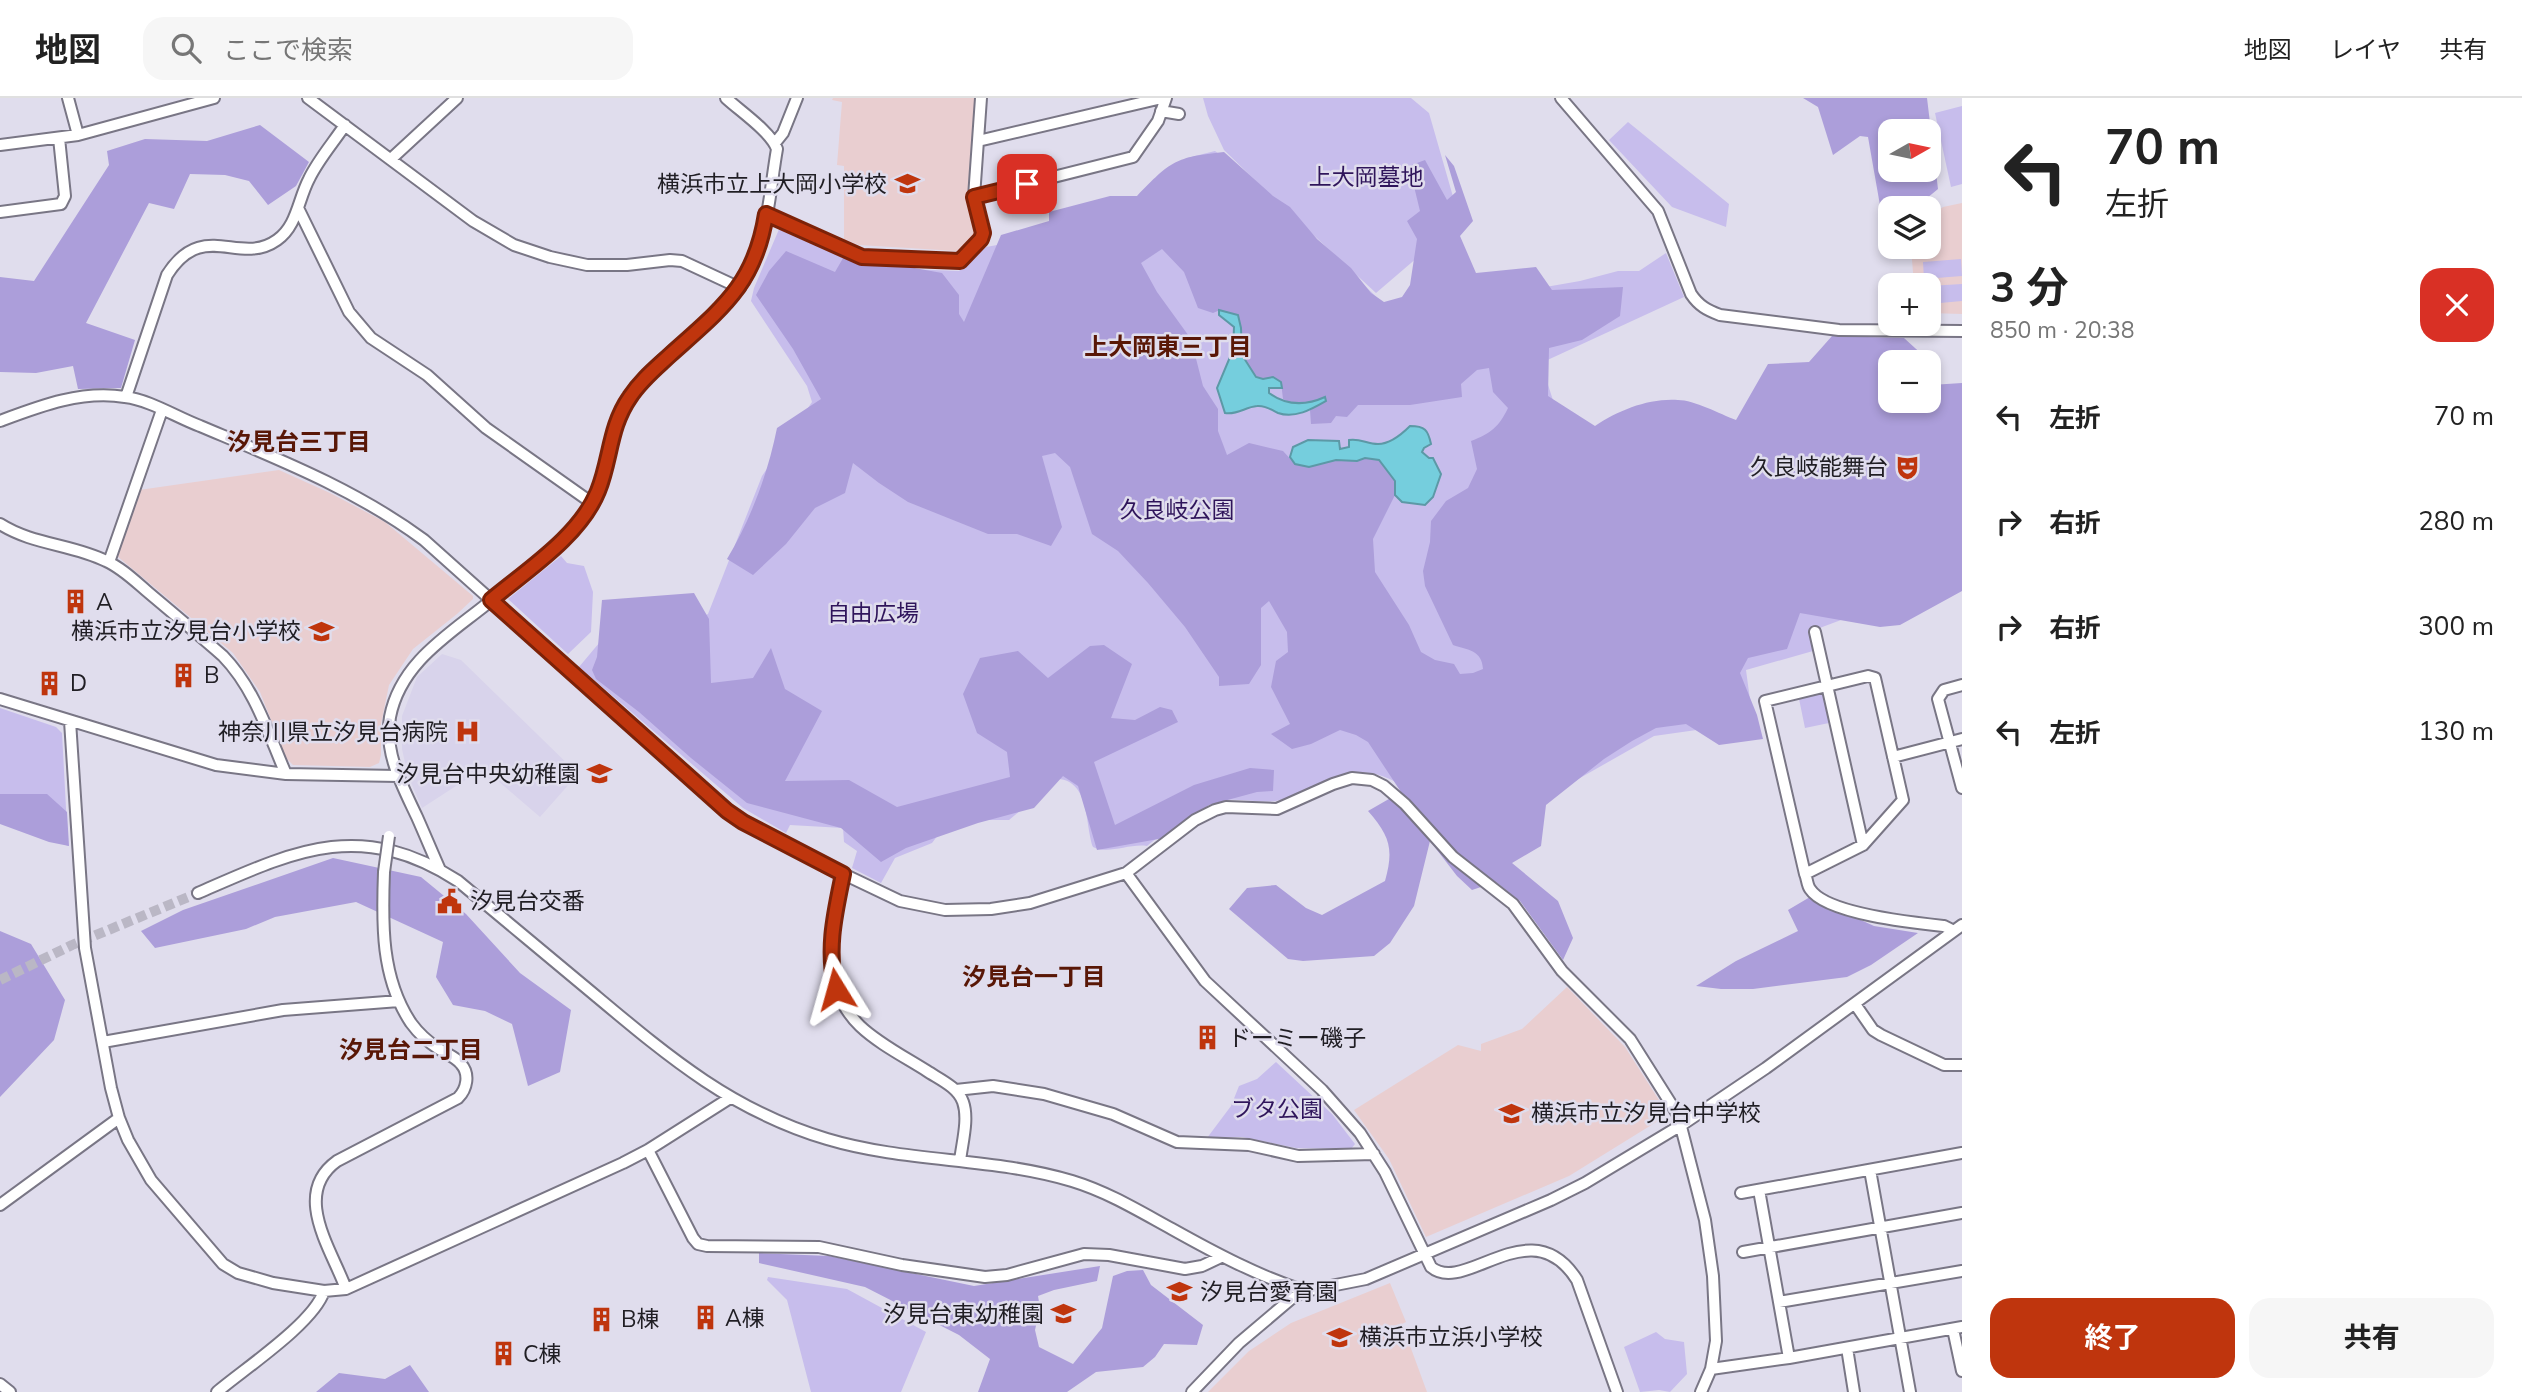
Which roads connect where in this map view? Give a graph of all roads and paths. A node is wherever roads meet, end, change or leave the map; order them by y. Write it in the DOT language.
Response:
graph roads {
  1 [pos="68,98"];
  2 [pos="214,98"];
  3 [pos="308,98"];
  4 [pos="457,98"];
  5 [pos="726,98"];
  6 [pos="797,98"];
  7 [pos="981,98"];
  8 [pos="1164,98"];
  9 [pos="1561,98"];
  10 [pos="1161,111"];
  11 [pos="1180,114"];
  12 [pos="345,125"];
  13 [pos="78,135"];
  14 [pos="59,138"];
  15 [pos="978,141"];
  16 [pos="775,143"];
  17 [pos="0,146"];
  18 [pos="391,159"];
  19 [pos="974,197"];
  20 [pos="298,208"];
  21 [pos="0,212"];
  22 [pos="766,214"];
  23 [pos="740,288"];
  24 [pos="1962,331"];
  25 [pos="126,397"];
  26 [pos="162,410"];
  27 [pos="0,421"];
  28 [pos="592,503"];
  29 [pos="0,524"];
  30 [pos="109,562"];
  31 [pos="491,600"];
  32 [pos="1815,632"];
  33 [pos="1962,685"];
  34 [pos="1826,686"];
  35 [pos="0,699"];
  36 [pos="70,722"];
  37 [pos="1962,739"];
  38 [pos="1950,743"];
  39 [pos="1894,757"];
  40 [pos="286,774"];
  41 [pos="398,776"];
  42 [pos="1962,788"];
  43 [pos="389,836"];
  44 [pos="1863,845"];
  45 [pos="440,870"];
  46 [pos="1126,873"];
  47 [pos="843,874"];
  48 [pos="1805,874"];
  49 [pos="198,893"];
  50 [pos="1958,928"];
  51 [pos="399,1001"];
  52 [pos="1855,1003"];
  53 [pos="103,1042"];
  54 [pos="1962,1065"];
  55 [pos="956,1090"];
  56 [pos="730,1098"];
  57 [pos="119,1118"];
  58 [pos="1683,1124"];
  59 [pos="648,1150"];
  60 [pos="1962,1153"];
  61 [pos="1374,1154"];
  62 [pos="960,1161"];
  63 [pos="1870,1170"];
  64 [pos="1759,1190"];
  65 [pos="1741,1193"];
  66 [pos="0,1205"];
  67 [pos="1962,1213"];
  68 [pos="1880,1227"];
  69 [pos="1770,1247"];
  70 [pos="1743,1252"];
  71 [pos="1425,1254"];
  72 [pos="1221,1256"];
  73 [pos="1962,1271"];
  74 [pos="1891,1283"];
  75 [pos="346,1289"];
  76 [pos="324,1291"];
  77 [pos="1305,1291"];
  78 [pos="1779,1302"];
  79 [pos="1957,1328"];
  80 [pos="1901,1338"];
  81 [pos="1847,1348"];
  82 [pos="1789,1358"];
  83 [pos="1712,1370"];
  84 [pos="1962,1371"];
  85 [pos="0,1384"];
  86 [pos="10,1392"];
  87 [pos="216,1392"];
  88 [pos="1192,1392"];
  89 [pos="1617,1392"];
  90 [pos="1701,1392"];
  91 [pos="1854,1392"];
  92 [pos="1910,1392"];
  1 -- 13 [label="street"];
  2 -- 13 [label="street"];
  3 -- 12 [label="street"];
  4 -- 18 [label="street"];
  5 -- 16 [label="street"];
  6 -- 16 [label="street"];
  7 -- 15 [label="street"];
  8 -- 10 [label="street"];
  8 -- 15 [label="street"];
  9 -- 24 [label="street"];
  10 -- 11 [label="street"];
  10 -- 19 [label="street"];
  12 -- 18 [label="street"];
  12 -- 20 [label="street"];
  13 -- 14 [label="street"];
  14 -- 17 [label="street"];
  14 -- 21 [label="street"];
  15 -- 19 [label="street"];
  16 -- 22 [label="street"];
  18 -- 23 [label="street"];
  19 -- 22 [label="street"];
  20 -- 25 [label="street"];
  20 -- 28 [label="street"];
  22 -- 23 [label="street"];
  23 -- 28 [label="street"];
  25 -- 26 [label="street"];
  25 -- 27 [label="street"];
  26 -- 30 [label="street"];
  26 -- 31 [label="street"];
  28 -- 31 [label="street"];
  29 -- 30 [label="street"];
  30 -- 40 [label="street"];
  31 -- 41 [label="street"];
  31 -- 47 [label="street"];
  32 -- 34 [label="street"];
  33 -- 38 [label="street"];
  34 -- 39 [label="street"];
  34 -- 44 [label="street"];
  34 -- 48 [label="street"];
  35 -- 36 [label="street"];
  36 -- 40 [label="street"];
  36 -- 53 [label="street"];
  37 -- 38 [label="street"];
  38 -- 39 [label="street"];
  38 -- 42 [label="street"];
  39 -- 44 [label="street"];
  40 -- 41 [label="street"];
  41 -- 45 [label="street"];
  43 -- 51 [label="street, bridge"];
  44 -- 48 [label="street"];
  45 -- 49 [label="street"];
  45 -- 56 [label="street"];
  46 -- 47 [label="street"];
  46 -- 58 [label="street"];
  46 -- 61 [label="street"];
  47 -- 55 [label="street"];
  48 -- 50 [label="street"];
  50 -- 52 [label="street"];
  51 -- 53 [label="street"];
  51 -- 75 [label="street"];
  52 -- 54 [label="street"];
  52 -- 58 [label="street"];
  53 -- 57 [label="street"];
  55 -- 61 [label="street"];
  55 -- 62 [label="street"];
  56 -- 59 [label="street"];
  56 -- 62 [label="street"];
  57 -- 66 [label="street"];
  57 -- 76 [label="street"];
  58 -- 71 [label="street"];
  58 -- 83 [label="street"];
  59 -- 72 [label="street"];
  59 -- 75 [label="street"];
  60 -- 63 [label="street"];
  61 -- 71 [label="street"];
  62 -- 72 [label="street"];
  63 -- 64 [label="street"];
  63 -- 68 [label="street"];
  64 -- 65 [label="street"];
  64 -- 69 [label="street"];
  67 -- 68 [label="street"];
  68 -- 69 [label="street"];
  68 -- 74 [label="street"];
  69 -- 70 [label="street"];
  69 -- 78 [label="street"];
  71 -- 77 [label="street"];
  71 -- 89 [label="street"];
  72 -- 77 [label="street"];
  73 -- 74 [label="street"];
  74 -- 78 [label="street"];
  74 -- 80 [label="street"];
  75 -- 76 [label="street"];
  76 -- 87 [label="street"];
  77 -- 88 [label="street"];
  78 -- 82 [label="street"];
  79 -- 80 [label="street"];
  79 -- 84 [label="street"];
  80 -- 81 [label="street"];
  80 -- 92 [label="street"];
  81 -- 82 [label="street"];
  81 -- 91 [label="street"];
  82 -- 83 [label="street"];
  83 -- 90 [label="street"];
  85 -- 86 [label="street"];
}
